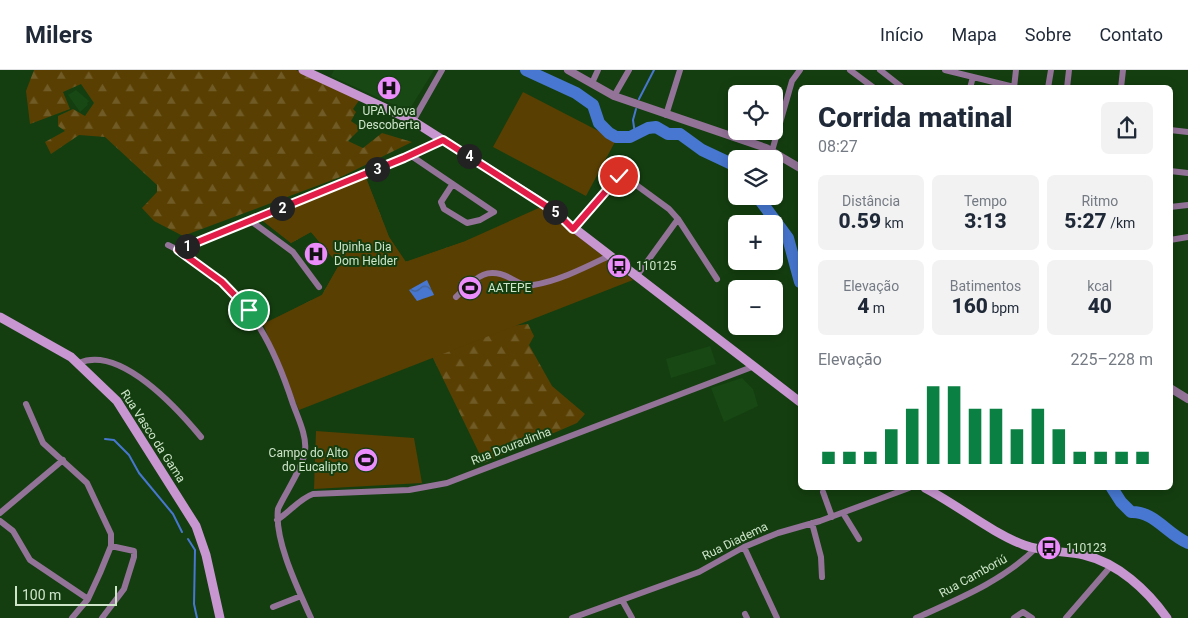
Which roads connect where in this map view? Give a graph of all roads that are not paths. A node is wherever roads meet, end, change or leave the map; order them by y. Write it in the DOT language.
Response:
graph roads {
  1 [pos="303,70"];
  2 [pos="442,70"];
  3 [pos="568,70"];
  4 [pos="598,70"];
  5 [pos="630,70"];
  6 [pos="680,70"];
  7 [pos="800,70"];
  8 [pos="850,70"];
  9 [pos="880,70"];
  10 [pos="945,70"];
  11 [pos="1016,70"];
  12 [pos="1051,70"];
  13 [pos="1069,70"];
  14 [pos="1123,70"];
  15 [pos="973,76"];
  16 [pos="592,83"];
  17 [pos="870,85"];
  18 [pos="899,85"];
  19 [pos="971,85"];
  20 [pos="996,85"];
  21 [pos="1014,85"];
  22 [pos="1048,85"];
  23 [pos="1067,85"];
  24 [pos="1121,85"];
  25 [pos="614,96"];
  26 [pos="666,115"];
  27 [pos="413,121"];
  28 [pos="1173,130"];
  29 [pos="1188,132"];
  30 [pos="443,140"];
  31 [pos="769,150"];
  32 [pos="772,150"];
  33 [pos="410,155"];
  34 [pos="783,158"];
  35 [pos="798,167"];
  36 [pos="1173,170"];
  37 [pos="1188,173"];
  38 [pos="452,184"];
  39 [pos="1188,205"];
  40 [pos="1173,207"];
  41 [pos="678,219"];
  42 [pos="251,221"];
  43 [pos="573,229"];
  44 [pos="1188,237"];
  45 [pos="1173,240"];
  46 [pos="168,245"];
  47 [pos="178,250"];
  48 [pos="609,256"];
  49 [pos="636,277"];
  50 [pos="717,279"];
  51 [pos="319,287"];
  52 [pos="456,297"];
  53 [pos="0,317"];
  54 [pos="79,363"];
  55 [pos="752,367"];
  56 [pos="1173,390"];
  57 [pos="1188,399"];
  58 [pos="798,401"];
  59 [pos="26,404"];
  60 [pos="201,437"];
  61 [pos="63,460"];
  62 [pos="904,490"];
  63 [pos="928,490"];
  64 [pos="823,492"];
  65 [pos="843,513"];
  66 [pos="0,514"];
  67 [pos="832,517"];
  68 [pos="277,520"];
  69 [pos="0,521"];
  70 [pos="812,523"];
  71 [pos="859,540"];
  72 [pos="110,546"];
  73 [pos="744,547"];
  74 [pos="1036,548"];
  75 [pos="1111,566"];
  76 [pos="822,577"];
  77 [pos="301,596"];
  78 [pos="88,599"];
  79 [pos="622,600"];
  80 [pos="273,607"];
  81 [pos="72,618"];
  82 [pos="102,618"];
  83 [pos="220,618"];
  84 [pos="310,618"];
  85 [pos="572,618"];
  86 [pos="632,618"];
  87 [pos="777,618"];
  88 [pos="916,618"];
  89 [pos="1014,618"];
  90 [pos="1032,618"];
  91 [pos="1066,618"];
  92 [pos="1167,618"];
  1 -- 27 [label="main road"];
  2 -- 27 [label="street"];
  3 -- 16 [label="street"];
  4 -- 16 [label="street"];
  5 -- 25 [label="street"];
  6 -- 26 [label="street"];
  7 -- 32 [label="street"];
  8 -- 17 [label="street"];
  9 -- 18 [label="street"];
  10 -- 15 [label="street"];
  11 -- 21 [label="street"];
  12 -- 22 [label="street"];
  13 -- 23 [label="street"];
  14 -- 24 [label="street"];
  15 -- 19 [label="street"];
  15 -- 20 [label="street"];
  16 -- 25 [label="street"];
  25 -- 26 [label="street"];
  26 -- 31 [label="street"];
  27 -- 30 [label="main road"];
  28 -- 29 [label="street"];
  30 -- 33 [label="street"];
  30 -- 43 [label="main road"];
  33 -- 38 [label="street"];
  33 -- 42 [label="street"];
  34 -- 35 [label="street"];
  36 -- 37 [label="street"];
  38 -- 38 [label="street"];
  39 -- 40 [label="street"];
  41 -- 43 [label="street"];
  41 -- 49 [label="street"];
  41 -- 50 [label="street"];
  42 -- 47 [label="street"];
  42 -- 51 [label="street"];
  43 -- 48 [label="main road"];
  44 -- 45 [label="street"];
  46 -- 47 [label="street"];
  47 -- 68 [label="street"];
  48 -- 49 [label="main road"];
  48 -- 52 [label="street"];
  49 -- 55 [label="main road"];
  53 -- 54 [label="main road, Rua Vasco da Gama"];
  54 -- 60 [label="street"];
  54 -- 83 [label="main road, Rua Vasco da Gama"];
  55 -- 58 [label="main road"];
  55 -- 68 [label="street, Rua Douradinha"];
  56 -- 57 [label="street"];
  59 -- 61 [label="street"];
  61 -- 66 [label="street"];
  61 -- 72 [label="street"];
  62 -- 65 [label="street, Rua Diadema"];
  63 -- 74 [label="main road"];
  64 -- 67 [label="street"];
  65 -- 67 [label="street, Rua Diadema"];
  65 -- 71 [label="street"];
  67 -- 70 [label="street, Rua Diadema"];
  68 -- 77 [label="street"];
  69 -- 78 [label="street"];
  70 -- 73 [label="street, Rua Diadema"];
  70 -- 76 [label="street"];
  72 -- 78 [label="street"];
  72 -- 82 [label="street"];
  73 -- 79 [label="street, Rua Diadema"];
  73 -- 87 [label="street"];
  74 -- 75 [label="main road"];
  74 -- 88 [label="street, Rua Camboriú"];
  75 -- 91 [label="street"];
  75 -- 92 [label="main road"];
  77 -- 80 [label="street"];
  77 -- 84 [label="street"];
  78 -- 81 [label="street"];
  79 -- 85 [label="street, Rua Diadema"];
  79 -- 86 [label="street"];
  89 -- 90 [label="street"];
}
